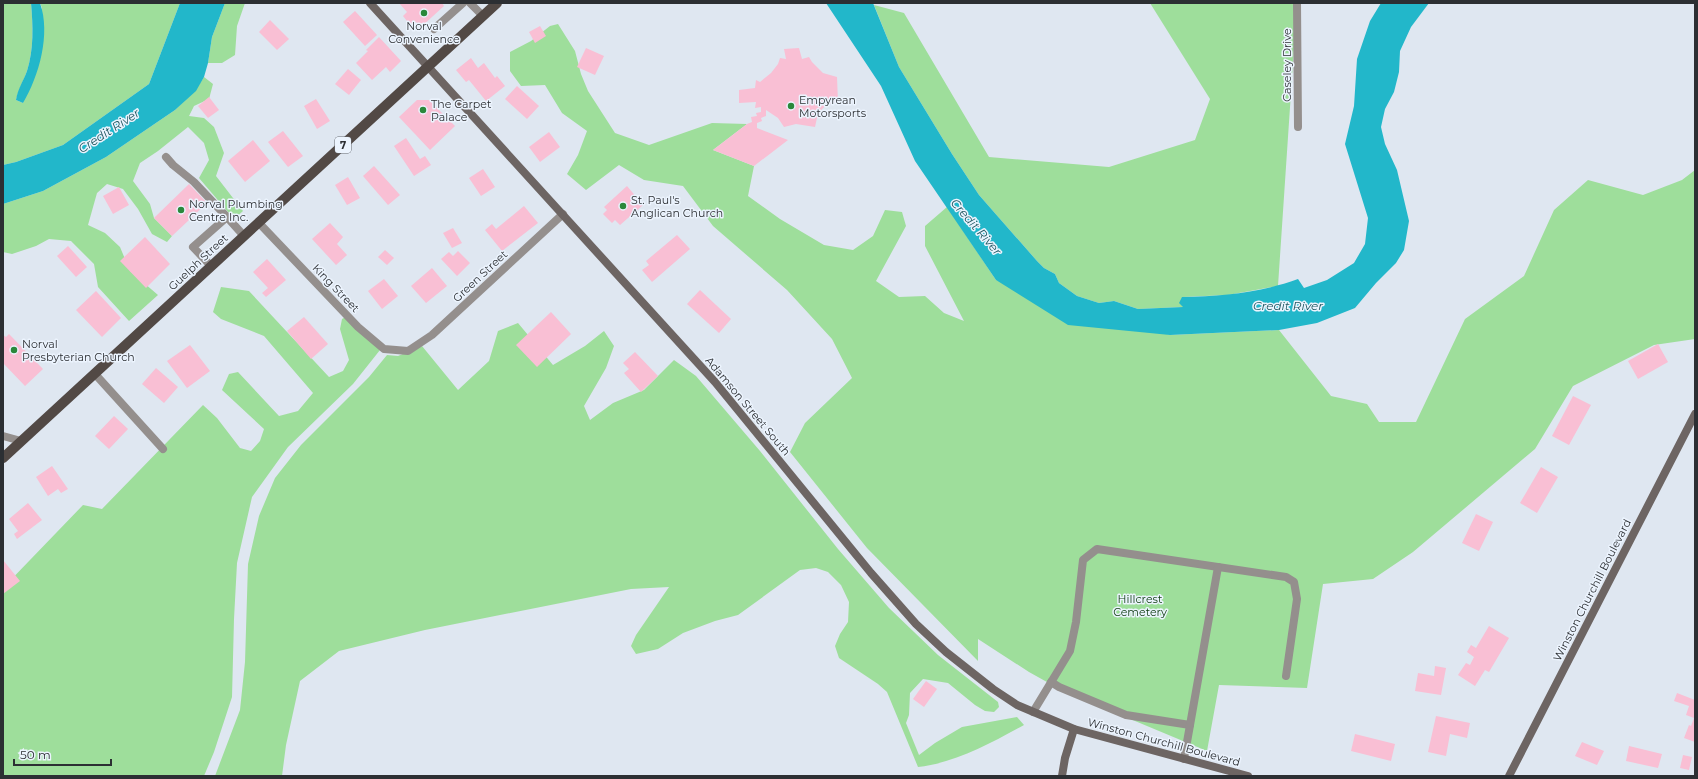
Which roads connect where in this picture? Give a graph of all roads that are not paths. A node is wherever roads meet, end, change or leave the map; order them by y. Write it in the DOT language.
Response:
graph roads {
  1 [pos="370,3"];
  2 [pos="463,3"];
  3 [pos="470,3"];
  4 [pos="497,3"];
  5 [pos="1297,3"];
  6 [pos="483,16"];
  7 [pos="434,30"];
  8 [pos="428,67"];
  9 [pos="1298,127"];
  10 [pos="166,157"];
  11 [pos="563,214"];
  12 [pos="227,217"];
  13 [pos="259,223"];
  14 [pos="244,236"];
  15 [pos="211,266"];
  16 [pos="408,351"];
  17 [pos="95,374"];
  18 [pos="1695,414"];
  19 [pos="3,436"];
  20 [pos="21,441"];
  21 [pos="163,449"];
  22 [pos="3,458"];
  23 [pos="1218,567"];
  24 [pos="1286,676"];
  25 [pos="1051,682"];
  26 [pos="1033,712"];
  27 [pos="1190,725"];
  28 [pos="1074,729"];
  29 [pos="1184,759"];
  30 [pos="1062,776"];
  31 [pos="1248,776"];
  32 [pos="1509,776"];
  1 -- 8 [label="main road, Adamson Street South"];
  2 -- 7 [label="street"];
  3 -- 6 [label="street"];
  4 -- 6 [label="main road, Guelph Street / 7"];
  5 -- 9 [label="street, Caseley Drive"];
  6 -- 8 [label="main road, Guelph Street / 7"];
  8 -- 11 [label="main road, Adamson Street South"];
  8 -- 13 [label="main road, Guelph Street / 7"];
  10 -- 12 [label="street"];
  11 -- 16 [label="street, Green Street"];
  11 -- 26 [label="main road, Adamson Street South"];
  12 -- 14 [label="street"];
  12 -- 15 [label="street"];
  13 -- 14 [label="main road, Guelph Street / 7"];
  13 -- 16 [label="street, King Street"];
  14 -- 15 [label="main road, Guelph Street / 7"];
  15 -- 17 [label="main road, Guelph Street / 7"];
  17 -- 20 [label="main road, Guelph Street / 7"];
  17 -- 21 [label="street"];
  18 -- 32 [label="main road, Winston Churchill Boulevard"];
  19 -- 20 [label="street"];
  20 -- 22 [label="main road, Guelph Street / 7"];
  23 -- 24 [label="street"];
  23 -- 25 [label="street"];
  23 -- 27 [label="street"];
  25 -- 26 [label="street"];
  25 -- 27 [label="street"];
  26 -- 28 [label="main road, Adamson Street South"];
  27 -- 29 [label="street"];
  28 -- 29 [label="main road, Winston Churchill Boulevard"];
  28 -- 30 [label="main road"];
  29 -- 31 [label="main road, Winston Churchill Boulevard"];
}
